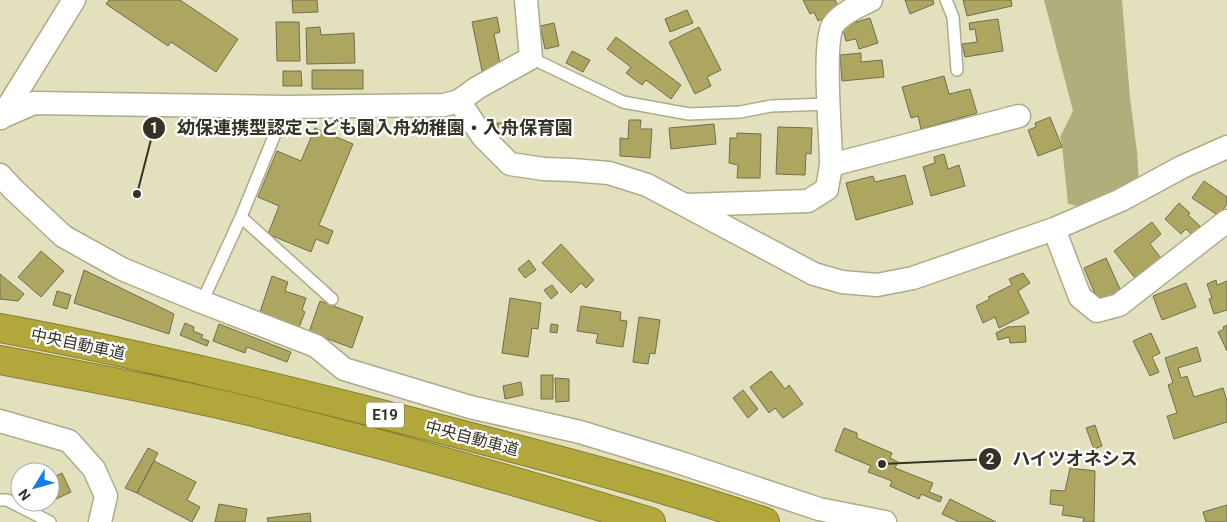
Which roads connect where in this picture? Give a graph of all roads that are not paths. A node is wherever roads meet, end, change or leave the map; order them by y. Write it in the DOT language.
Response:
graph roads {
  1 [pos="74,0"];
  2 [pos="526,0"];
  3 [pos="871,0"];
  4 [pos="946,0"];
  5 [pos="531,58"];
  6 [pos="957,70"];
  7 [pos="459,101"];
  8 [pos="829,104"];
  9 [pos="286,107"];
  10 [pos="1019,116"];
  11 [pos="1,118"];
  12 [pos="1227,147"];
  13 [pos="831,165"];
  14 [pos="0,175"];
  15 [pos="684,205"];
  16 [pos="241,217"];
  17 [pos="1227,221"];
  18 [pos="1054,229"];
  19 [pos="332,299"];
  20 [pos="202,302"];
  21 [pos="0,328"];
  22 [pos="0,360"];
  23 [pos="0,421"];
  24 [pos="0,500"];
  25 [pos="50,522"];
  26 [pos="100,522"];
  27 [pos="651,522"];
  28 [pos="764,522"];
  29 [pos="885,522"];
  1 -- 11 [label="street"];
  2 -- 5 [label="street"];
  3 -- 8 [label="street"];
  4 -- 6 [label="lane"];
  5 -- 7 [label="street"];
  5 -- 8 [label="lane"];
  7 -- 9 [label="street"];
  7 -- 15 [label="street"];
  8 -- 13 [label="street"];
  9 -- 11 [label="street"];
  9 -- 16 [label="lane"];
  10 -- 13 [label="street"];
  12 -- 18 [label="street"];
  13 -- 15 [label="street"];
  14 -- 20 [label="street"];
  15 -- 18 [label="street"];
  16 -- 19 [label="lane"];
  16 -- 20 [label="lane"];
  17 -- 18 [label="street"];
  20 -- 29 [label="street"];
  21 -- 28 [label="highway, 中央自動車道 / E19"];
  22 -- 27 [label="highway, 中央自動車道 / E19"];
  23 -- 26 [label="street"];
  24 -- 25 [label="lane"];
}
